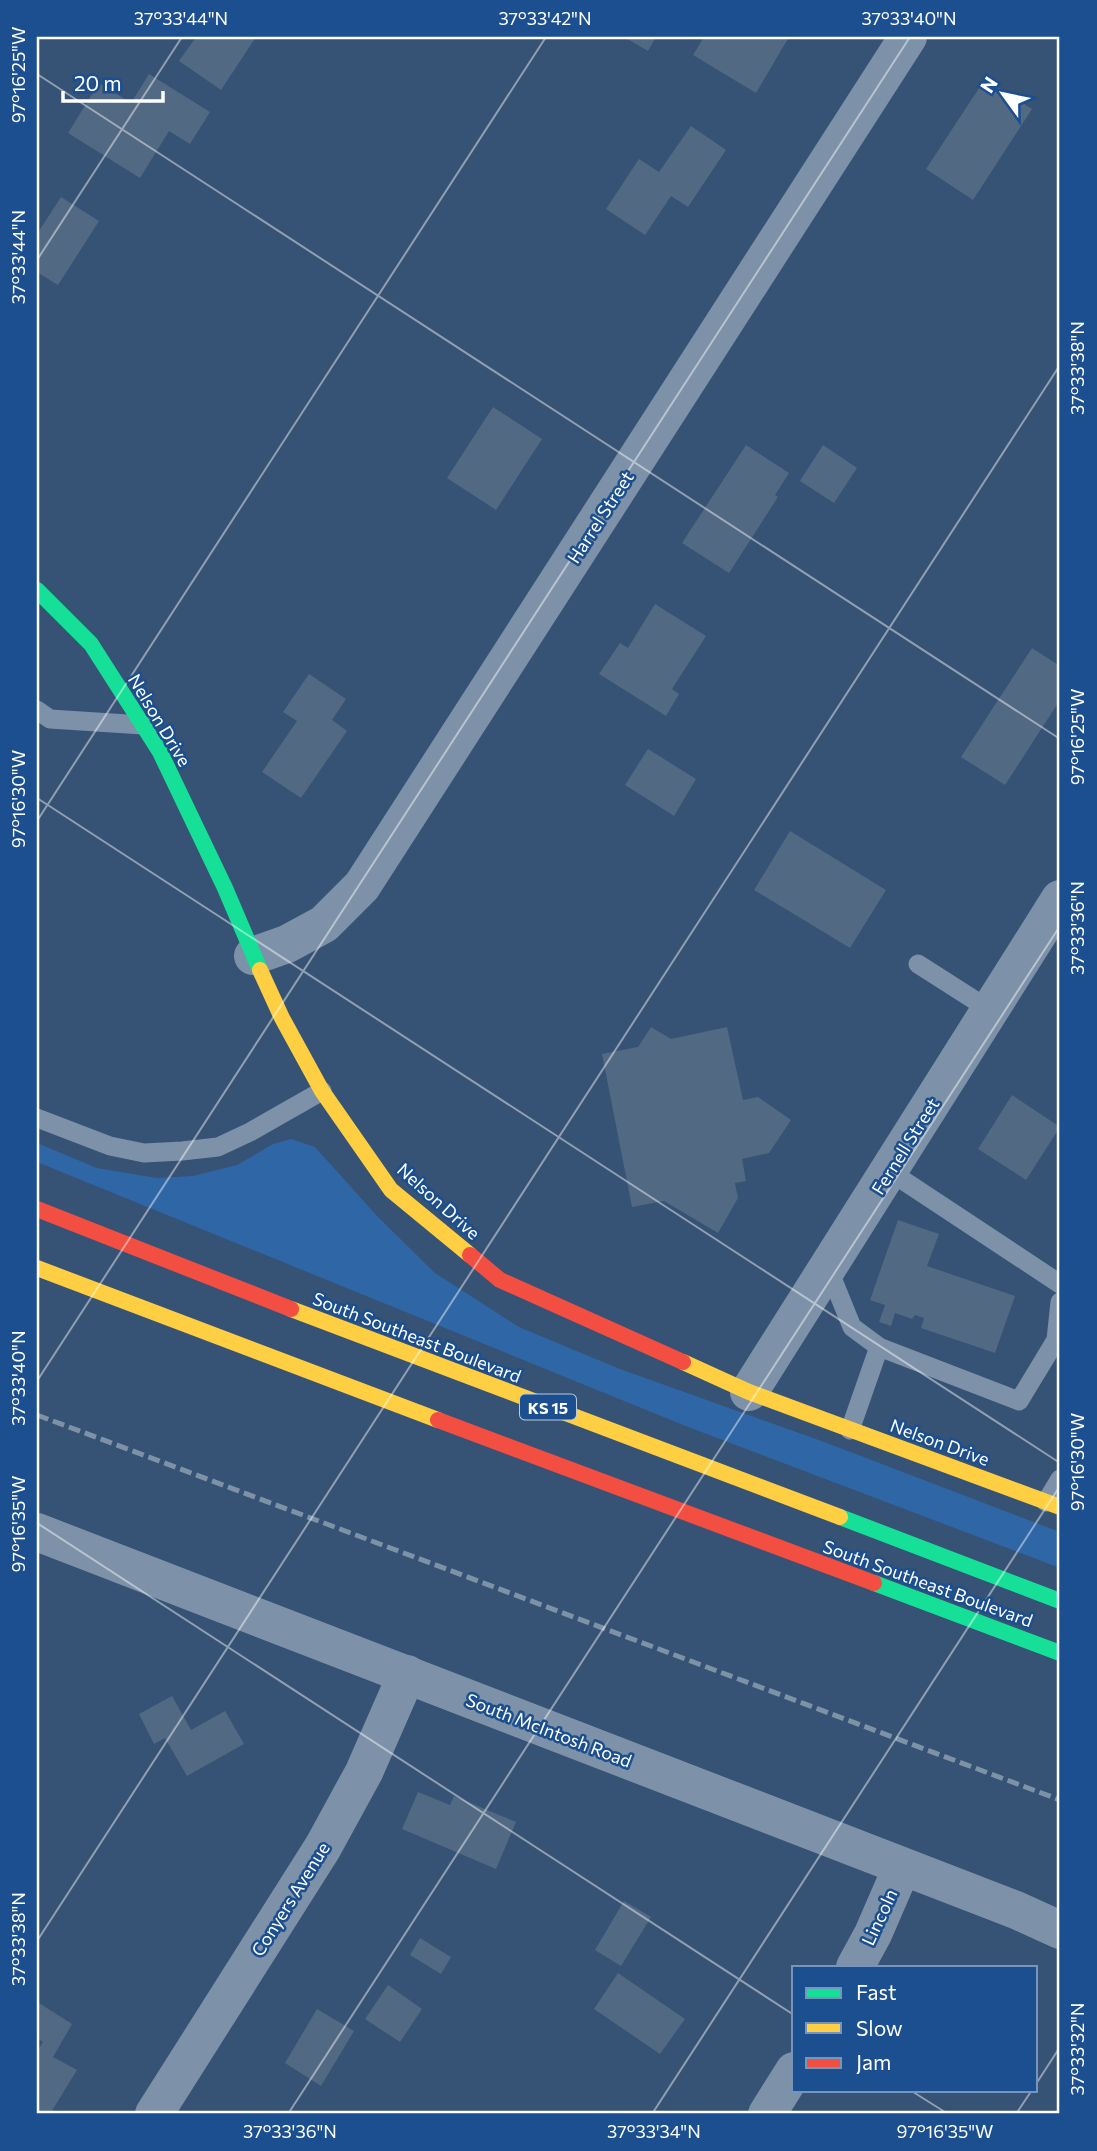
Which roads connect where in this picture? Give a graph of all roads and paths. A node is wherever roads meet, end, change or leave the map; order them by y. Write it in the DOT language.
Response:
graph roads {
  1 [pos="908,37"];
  2 [pos="37,590"];
  3 [pos="37,710"];
  4 [pos="143,725"];
  5 [pos="1060,899"];
  6 [pos="253,956"];
  7 [pos="918,964"];
  8 [pos="990,1010"];
  9 [pos="322,1091"];
  10 [pos="37,1118"];
  11 [pos="889,1171"];
  12 [pos="37,1209"];
  13 [pos="37,1268"];
  14 [pos="828,1268"];
  15 [pos="1060,1284"];
  16 [pos="1060,1302"];
  17 [pos="879,1347"];
  18 [pos="749,1392"];
  19 [pos="850,1430"];
  20 [pos="1060,1479"];
  21 [pos="1053,1505"];
  22 [pos="37,1532"];
  23 [pos="1060,1601"];
  24 [pos="1060,1653"];
  25 [pos="407,1674"];
  26 [pos="902,1867"];
  27 [pos="1060,1930"];
  28 [pos="856,1966"];
  29 [pos="792,2074"];
  30 [pos="154,2114"];
  31 [pos="768,2114"];
  1 -- 6 [label="street, Harrel Street"];
  2 -- 4 [label="main road, Nelson Drive"];
  3 -- 4 [label="lane"];
  4 -- 6 [label="main road, Nelson Drive"];
  5 -- 8 [label="street, Fernell Street"];
  6 -- 9 [label="main road, Nelson Drive"];
  7 -- 8 [label="lane"];
  8 -- 11 [label="street, Fernell Street"];
  9 -- 10 [label="lane"];
  9 -- 18 [label="main road, Nelson Drive"];
  11 -- 14 [label="street, Fernell Street"];
  11 -- 15 [label="lane"];
  12 -- 23 [label="main road, South Southeast Boulevard / KS 15"];
  13 -- 24 [label="main road, South Southeast Boulevard"];
  14 -- 17 [label="lane"];
  14 -- 18 [label="street, Fernell Street"];
  16 -- 17 [label="lane"];
  17 -- 19 [label="lane"];
  18 -- 19 [label="main road, Nelson Drive"];
  19 -- 21 [label="main road, Nelson Drive"];
  20 -- 21 [label="lane"];
  22 -- 25 [label="street, South McIntosh Road"];
  25 -- 26 [label="street, South McIntosh Road"];
  25 -- 30 [label="street, Conyers Avenue"];
  26 -- 27 [label="street, South McIntosh Road"];
  26 -- 28 [label="street, Lincoln"];
  29 -- 31 [label="street"];
}
